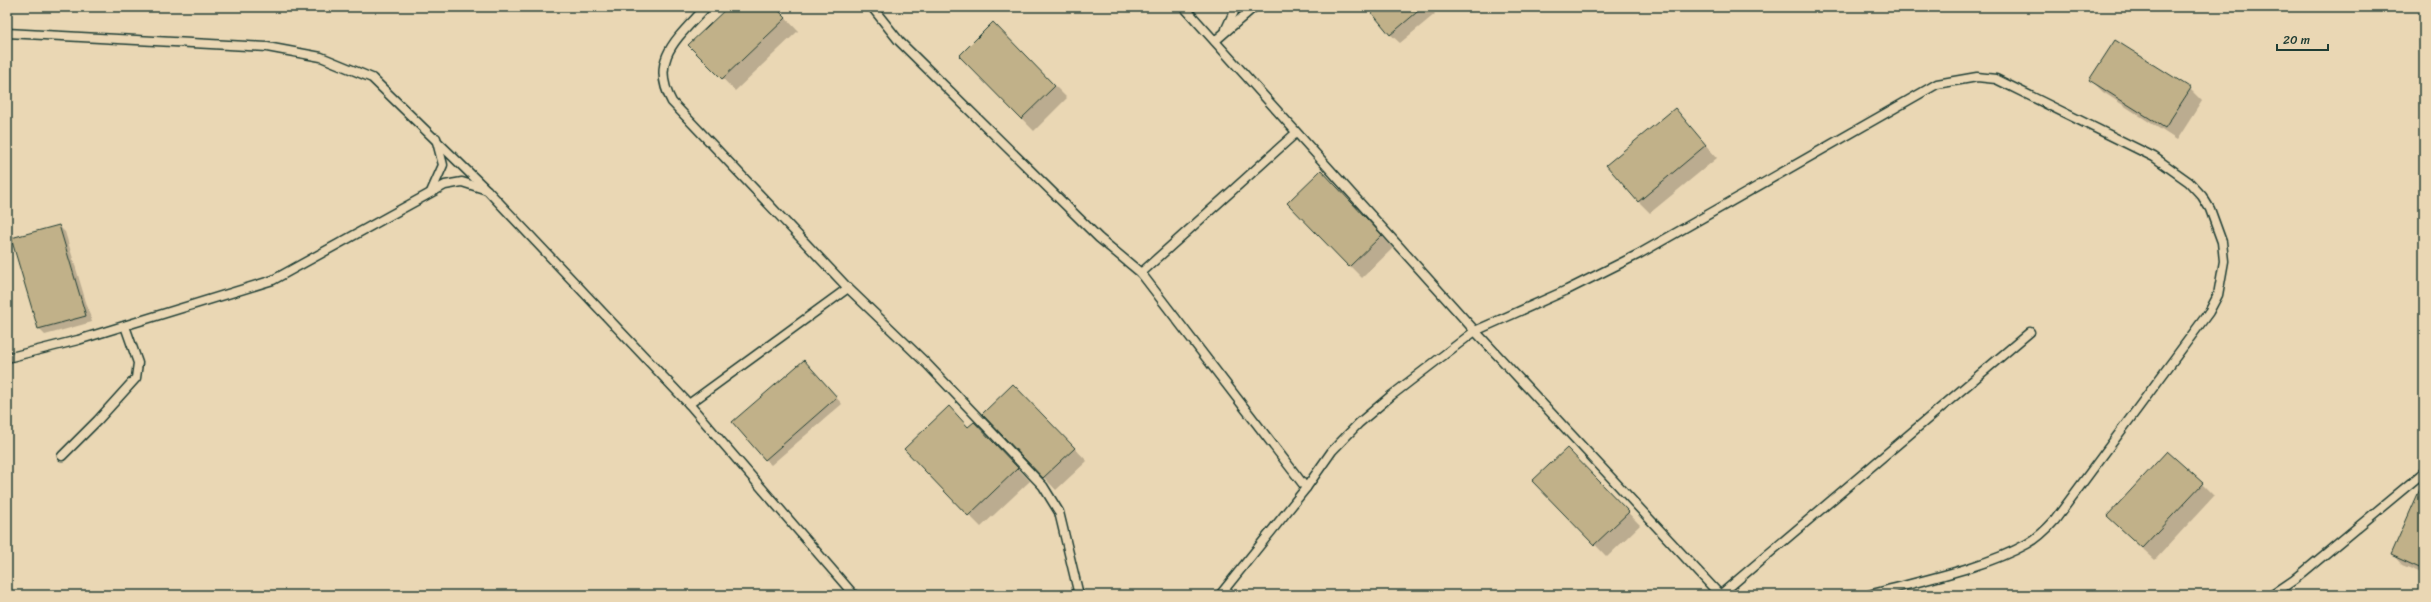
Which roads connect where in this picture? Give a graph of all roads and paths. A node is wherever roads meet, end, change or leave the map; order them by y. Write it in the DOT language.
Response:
graph roads {
  1 [pos="706,7"];
  2 [pos="872,7"];
  3 [pos="1184,7"];
  4 [pos="1236,7"];
  5 [pos="1254,7"];
  6 [pos="7,33"];
  7 [pos="1215,41"];
  8 [pos="1296,133"];
  9 [pos="435,137"];
  10 [pos="488,191"];
  11 [pos="431,192"];
  12 [pos="1141,273"];
  13 [pos="848,288"];
  14 [pos="126,326"];
  15 [pos="1475,331"];
  16 [pos="2030,332"];
  17 [pos="7,358"];
  18 [pos="689,404"];
  19 [pos="62,456"];
  20 [pos="2424,472"];
  21 [pos="1306,488"];
  22 [pos="854,595"];
  23 [pos="1079,595"];
  24 [pos="1220,595"];
  25 [pos="1720,595"];
  26 [pos="1869,595"];
  27 [pos="2272,595"];
  1 -- 13 [label="lane"];
  2 -- 12 [label="lane"];
  3 -- 7 [label="lane"];
  4 -- 7 [label="lane"];
  5 -- 7 [label="lane"];
  6 -- 9 [label="lane"];
  7 -- 8 [label="lane"];
  8 -- 12 [label="lane"];
  8 -- 15 [label="lane"];
  9 -- 10 [label="lane"];
  9 -- 11 [label="lane"];
  10 -- 11 [label="lane"];
  10 -- 18 [label="lane"];
  11 -- 14 [label="lane"];
  12 -- 21 [label="lane"];
  13 -- 18 [label="lane"];
  13 -- 23 [label="lane"];
  14 -- 17 [label="lane"];
  14 -- 19 [label="lane"];
  15 -- 21 [label="lane"];
  15 -- 25 [label="lane"];
  15 -- 26 [label="lane"];
  16 -- 25 [label="lane"];
  18 -- 22 [label="lane"];
  20 -- 27 [label="lane"];
  21 -- 24 [label="lane"];
}
